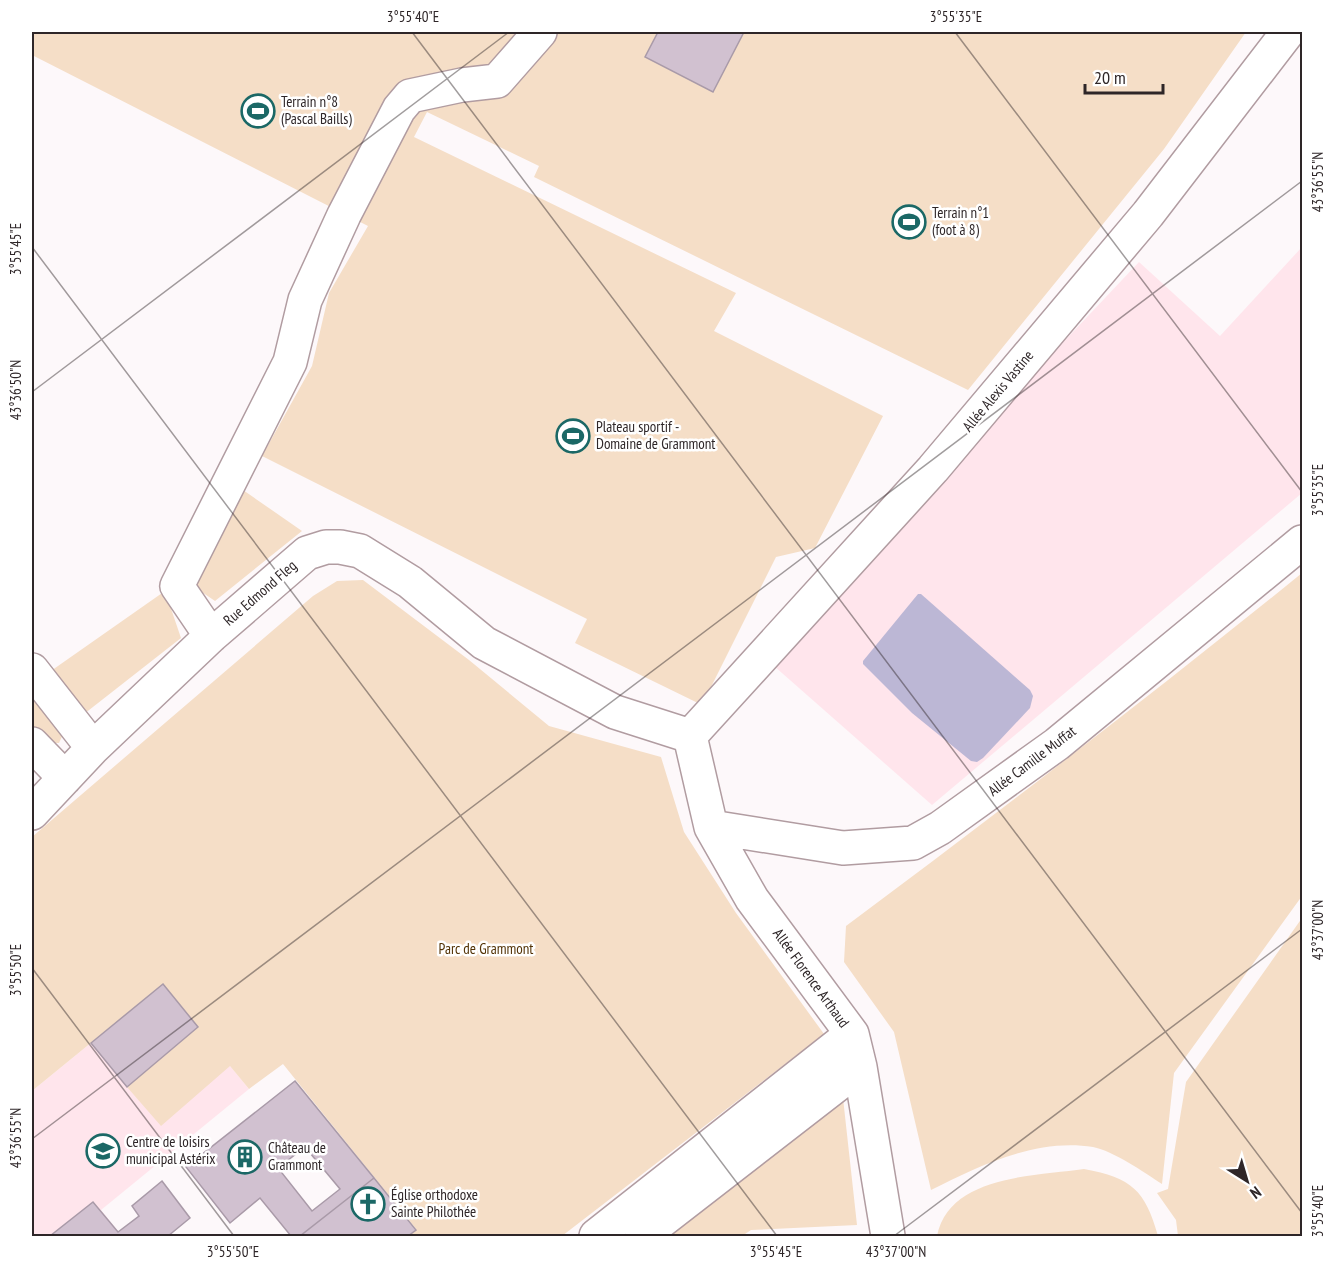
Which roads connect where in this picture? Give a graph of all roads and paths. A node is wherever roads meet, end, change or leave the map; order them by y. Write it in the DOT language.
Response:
graph roads {
  1 [pos="540,32"];
  2 [pos="1288,32"];
  3 [pos="1302,542"];
  4 [pos="211,636"];
  5 [pos="32,670"];
  6 [pos="690,736"];
  7 [pos="32,744"];
  8 [pos="93,748"];
  9 [pos="65,778"];
  10 [pos="32,813"];
  11 [pos="711,827"];
  12 [pos="852,1034"];
  13 [pos="860,1067"];
  14 [pos="597,1236"];
  15 [pos="642,1236"];
  16 [pos="888,1236"];
  1 -- 4 [label="street"];
  2 -- 6 [label="street, Allée Alexis Vastine"];
  3 -- 11 [label="street, Allée Camille Muffat"];
  4 -- 6 [label="street, Rue Edmond Fleg"];
  4 -- 8 [label="street, Rue Edmond Fleg"];
  5 -- 8 [label="street"];
  6 -- 11 [label="street, Allée Florence Arthaud"];
  7 -- 9 [label="street"];
  8 -- 9 [label="street, Rue Edmond Fleg"];
  9 -- 10 [label="street, Rue Edmond Fleg"];
  11 -- 12 [label="street, Allée Florence Arthaud"];
  12 -- 13 [label="street, Allée Florence Arthaud"];
  12 -- 14 [label="street"];
  13 -- 15 [label="street"];
  13 -- 16 [label="street, Allée Florence Arthaud"];
}
